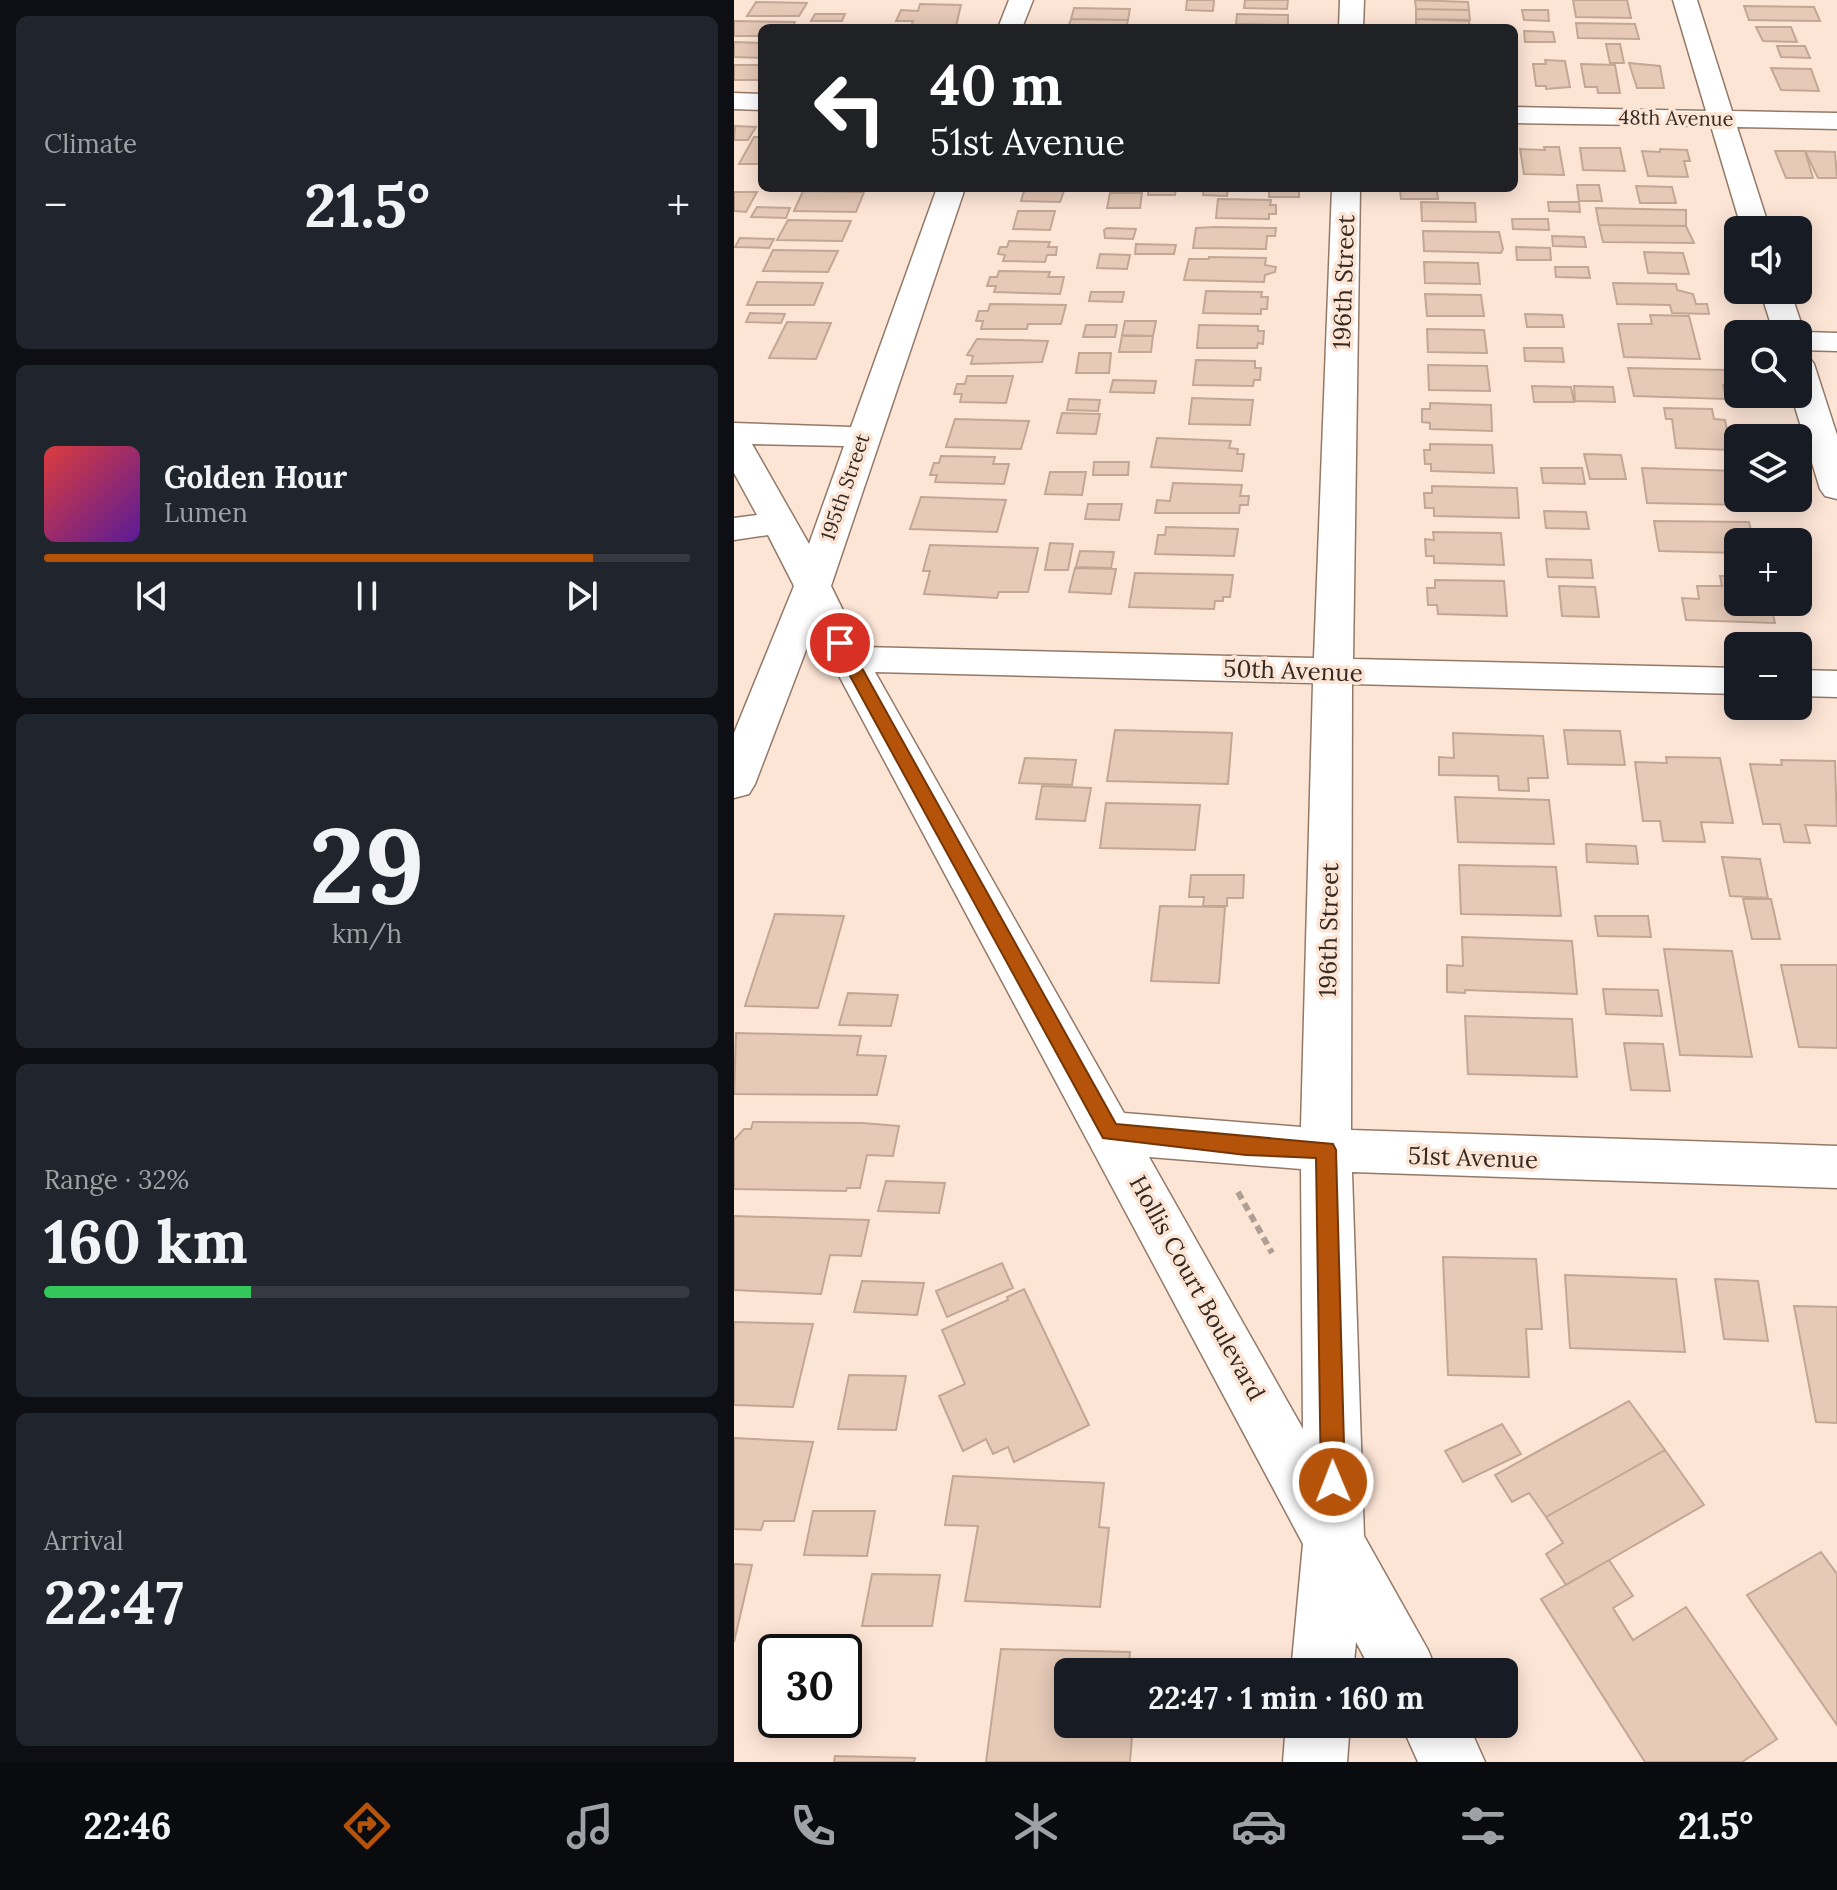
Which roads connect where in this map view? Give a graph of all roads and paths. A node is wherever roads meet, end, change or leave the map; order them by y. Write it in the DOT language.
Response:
graph roads {
  1 [pos="1021,0"];
  2 [pos="1352,0"];
  3 [pos="1685,0"];
  4 [pos="1012,24"];
  5 [pos="1351,24"];
  6 [pos="734,101"];
  7 [pos="758,102"];
  8 [pos="1518,115"];
  9 [pos="1722,119"];
  10 [pos="1837,121"];
  11 [pos="950,192"];
  12 [pos="1346,192"];
  13 [pos="1752,216"];
  14 [pos="1812,341"];
  15 [pos="1837,342"];
  16 [pos="1812,408"];
  17 [pos="734,433"];
  18 [pos="862,437"];
  19 [pos="734,442"];
  20 [pos="1837,489"];
  21 [pos="779,523"];
  22 [pos="734,529"];
  23 [pos="813,585"];
  24 [pos="848,659"];
  25 [pos="1333,672"];
  26 [pos="1724,681"];
  27 [pos="1812,683"];
  28 [pos="1837,684"];
  29 [pos="734,784"];
  30 [pos="1110,1132"];
  31 [pos="1326,1150"];
  32 [pos="1837,1167"];
  33 [pos="1234,1185"];
  34 [pos="1279,1266"];
  35 [pos="1334,1537"];
  36 [pos="1323,1658"];
  37 [pos="1399,1658"];
  38 [pos="1317,1738"];
  39 [pos="1440,1738"];
  40 [pos="1315,1762"];
  41 [pos="1453,1762"];
  1 -- 4 [label="street"];
  2 -- 5 [label="street"];
  3 -- 9 [label="street"];
  6 -- 7 [label="street"];
  8 -- 9 [label="street, 48th Avenue"];
  9 -- 10 [label="street, 48th Avenue"];
  9 -- 13 [label="street"];
  11 -- 18 [label="street, 195th Street"];
  12 -- 25 [label="street, 196th Street"];
  14 -- 15 [label="street"];
  16 -- 20 [label="street"];
  17 -- 18 [label="street"];
  18 -- 23 [label="street, 195th Street"];
  19 -- 21 [label="street, Hollis Court Boulevard"];
  21 -- 22 [label="street"];
  21 -- 23 [label="street, Hollis Court Boulevard"];
  23 -- 24 [label="street, Hollis Court Boulevard"];
  23 -- 29 [label="street, 195th Street"];
  24 -- 25 [label="street, 50th Avenue"];
  24 -- 30 [label="street, Hollis Court Boulevard"];
  25 -- 26 [label="street, 50th Avenue"];
  25 -- 31 [label="street, 196th Street"];
  27 -- 28 [label="street"];
  30 -- 31 [label="street, 51st Avenue"];
  30 -- 35 [label="street, Hollis Court Boulevard"];
  31 -- 32 [label="street, 51st Avenue"];
  31 -- 35 [label="street, 196th Street"];
  33 -- 34 [label="path"];
  35 -- 36 [label="street, 196th Street"];
  35 -- 37 [label="street, Hollis Court Boulevard"];
  38 -- 40 [label="street"];
  39 -- 41 [label="street"];
}
